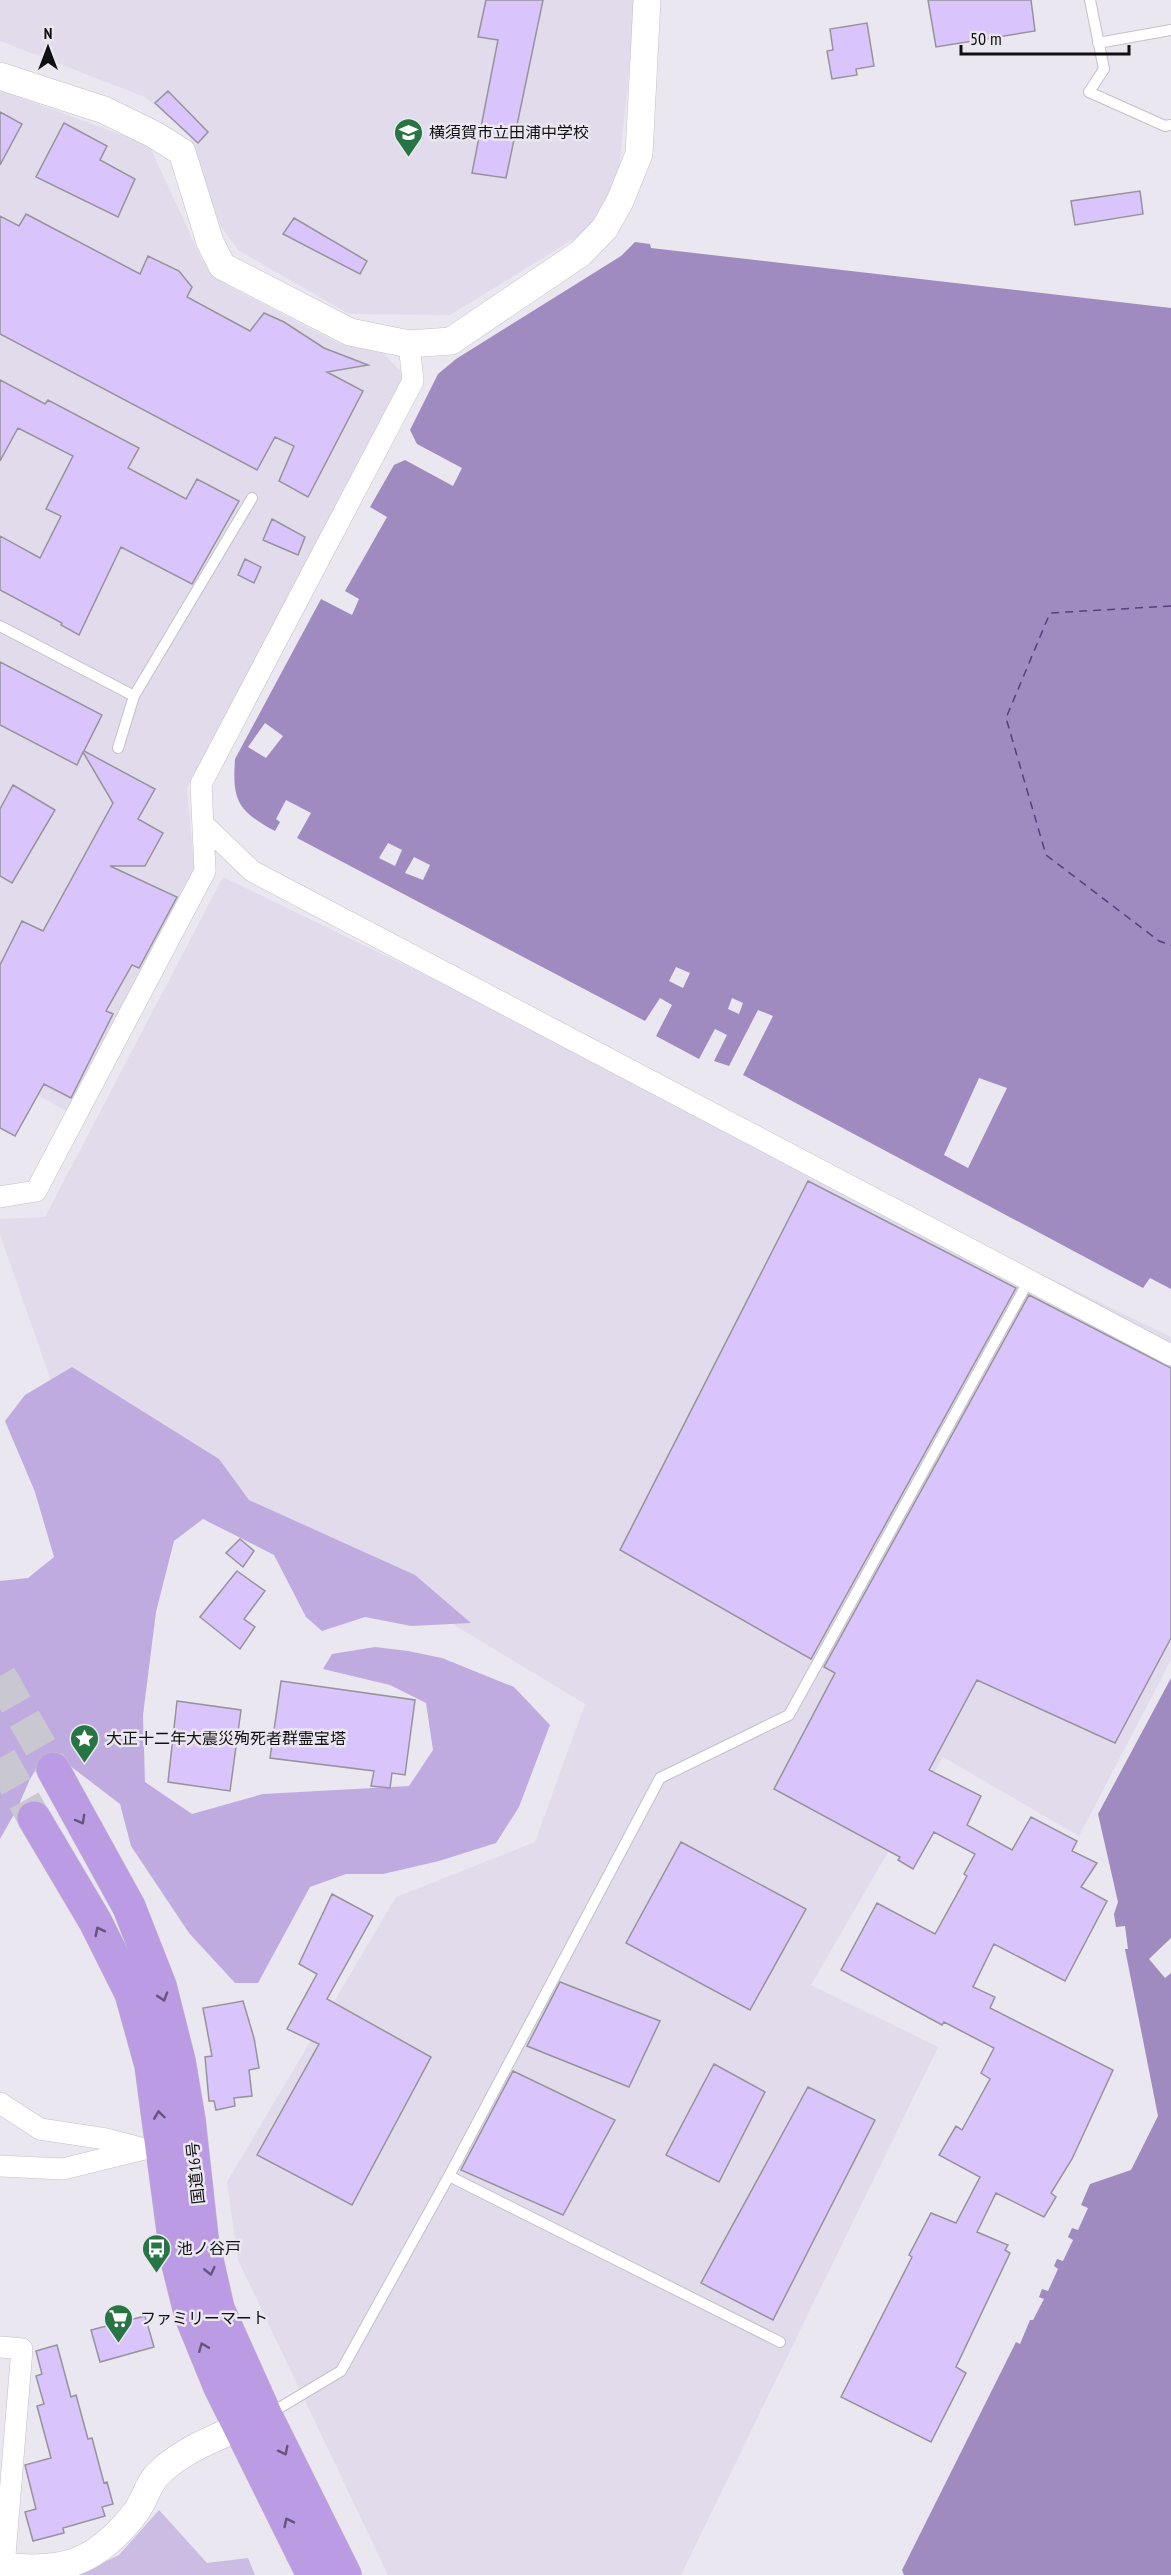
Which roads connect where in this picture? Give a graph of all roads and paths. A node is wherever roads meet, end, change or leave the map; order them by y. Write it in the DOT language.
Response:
graph roads {
  1 [pos="647,0"];
  2 [pos="1090,0"];
  3 [pos="1171,30"];
  4 [pos="1098,43"];
  5 [pos="0,76"];
  6 [pos="1171,125"];
  7 [pos="409,344"];
  8 [pos="252,498"];
  9 [pos="0,626"];
  10 [pos="134,696"];
  11 [pos="118,748"];
  12 [pos="203,824"];
  13 [pos="0,1197"];
  14 [pos="1029,1280"];
  15 [pos="1171,1354"];
  16 [pos="53,1769"];
  17 [pos="34,1818"];
  18 [pos="115,1882"];
  19 [pos="82,1900"];
  20 [pos="0,2103"];
  21 [pos="166,2148"];
  22 [pos="0,2166"];
  23 [pos="449,2176"];
  24 [pos="780,2342"];
  25 [pos="0,2347"];
  26 [pos="253,2421"];
  27 [pos="6,2437"];
  28 [pos="2,2566"];
  29 [pos="313,2575"];
  30 [pos="345,2575"];
  1 -- 7 [label="street"];
  2 -- 4 [label="lane"];
  3 -- 4 [label="lane"];
  4 -- 6 [label="lane"];
  5 -- 7 [label="street"];
  7 -- 12 [label="street"];
  8 -- 10 [label="lane"];
  9 -- 10 [label="lane"];
  10 -- 11 [label="lane"];
  12 -- 13 [label="street"];
  12 -- 14 [label="street"];
  14 -- 15 [label="street"];
  14 -- 23 [label="lane"];
  16 -- 18 [label="highway, 国道16号, one-way"];
  17 -- 19 [label="highway, 国道16号"];
  18 -- 19 [label="highway"];
  18 -- 21 [label="highway, 国道16号, one-way"];
  21 -- 19 [label="highway, 国道16号, one-way"];
  20 -- 21 [label="street"];
  21 -- 22 [label="street"];
  21 -- 26 [label="highway, 国道16号"];
  23 -- 24 [label="lane"];
  23 -- 26 [label="lane"];
  25 -- 27 [label="street"];
  26 -- 28 [label="street"];
  29 -- 26 [label="highway, 国道16号, one-way"];
  26 -- 30 [label="highway, 国道16号, one-way"];
  27 -- 28 [label="street"];
}
